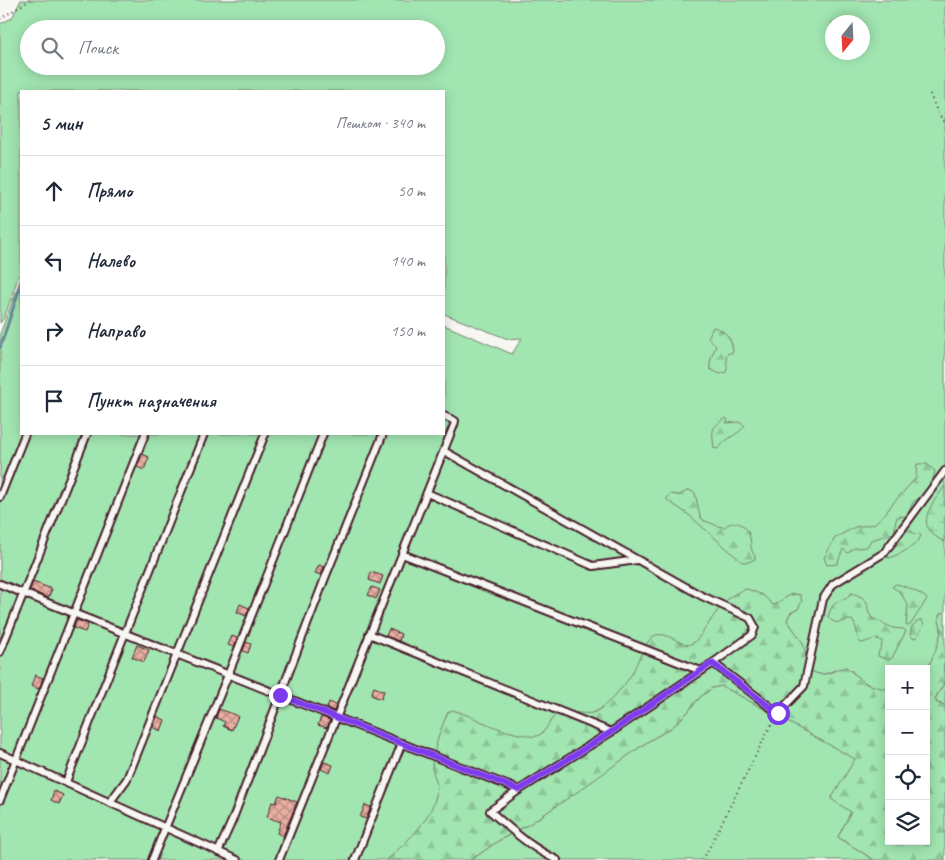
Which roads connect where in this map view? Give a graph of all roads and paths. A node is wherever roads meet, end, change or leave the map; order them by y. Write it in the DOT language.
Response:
graph roads {
  1 [pos="30,0"];
  2 [pos="0,19"];
  3 [pos="930,94"];
  4 [pos="945,122"];
  5 [pos="445,416"];
  6 [pos="25,435"];
  7 [pos="87,435"];
  8 [pos="145,435"];
  9 [pos="204,435"];
  10 [pos="265,435"];
  11 [pos="323,435"];
  12 [pos="383,435"];
  13 [pos="444,451"];
  14 [pos="945,471"];
  15 [pos="427,493"];
  16 [pos="0,497"];
  17 [pos="402,554"];
  18 [pos="638,560"];
  19 [pos="0,584"];
  20 [pos="24,594"];
  21 [pos="74,614"];
  22 [pos="125,634"];
  23 [pos="369,634"];
  24 [pos="0,652"];
  25 [pos="176,655"];
  26 [pos="712,663"];
  27 [pos="701,671"];
  28 [pos="228,675"];
  29 [pos="280,695"];
  30 [pos="778,713"];
  31 [pos="336,716"];
  32 [pos="611,732"];
  33 [pos="402,743"];
  34 [pos="0,752"];
  35 [pos="16,760"];
  36 [pos="66,782"];
  37 [pos="519,790"];
  38 [pos="0,800"];
  39 [pos="110,802"];
  40 [pos="166,828"];
  41 [pos="218,852"];
  42 [pos="152,860"];
  43 [pos="237,860"];
  44 [pos="278,860"];
  45 [pos="355,860"];
  46 [pos="557,860"];
  47 [pos="703,860"];
  1 -- 2 [label="path"];
  3 -- 4 [label="path"];
  5 -- 13 [label="lane"];
  6 -- 16 [label="lane"];
  7 -- 20 [label="lane"];
  8 -- 21 [label="lane"];
  9 -- 22 [label="lane"];
  10 -- 25 [label="lane"];
  11 -- 28 [label="lane"];
  12 -- 29 [label="lane"];
  13 -- 15 [label="lane"];
  13 -- 18 [label="lane"];
  14 -- 30 [label="lane"];
  15 -- 17 [label="lane"];
  15 -- 18 [label="lane"];
  17 -- 23 [label="lane"];
  17 -- 27 [label="lane"];
  18 -- 26 [label="lane"];
  19 -- 20 [label="lane"];
  20 -- 21 [label="lane"];
  20 -- 24 [label="lane"];
  21 -- 22 [label="lane"];
  21 -- 35 [label="lane"];
  22 -- 25 [label="lane"];
  22 -- 36 [label="lane"];
  23 -- 31 [label="lane"];
  23 -- 32 [label="lane"];
  25 -- 28 [label="lane"];
  25 -- 39 [label="lane"];
  26 -- 27 [label="lane"];
  26 -- 30 [label="lane"];
  27 -- 32 [label="lane"];
  28 -- 29 [label="lane"];
  28 -- 40 [label="lane"];
  29 -- 31 [label="lane"];
  29 -- 41 [label="lane"];
  30 -- 47 [label="path"];
  31 -- 33 [label="lane"];
  31 -- 44 [label="lane"];
  32 -- 37 [label="lane"];
  33 -- 37 [label="lane"];
  33 -- 45 [label="lane"];
  34 -- 35 [label="lane"];
  35 -- 36 [label="lane"];
  35 -- 38 [label="lane"];
  36 -- 39 [label="lane"];
  37 -- 46 [label="lane"];
  39 -- 40 [label="lane"];
  40 -- 41 [label="lane"];
  40 -- 42 [label="lane"];
  41 -- 43 [label="lane"];
}
